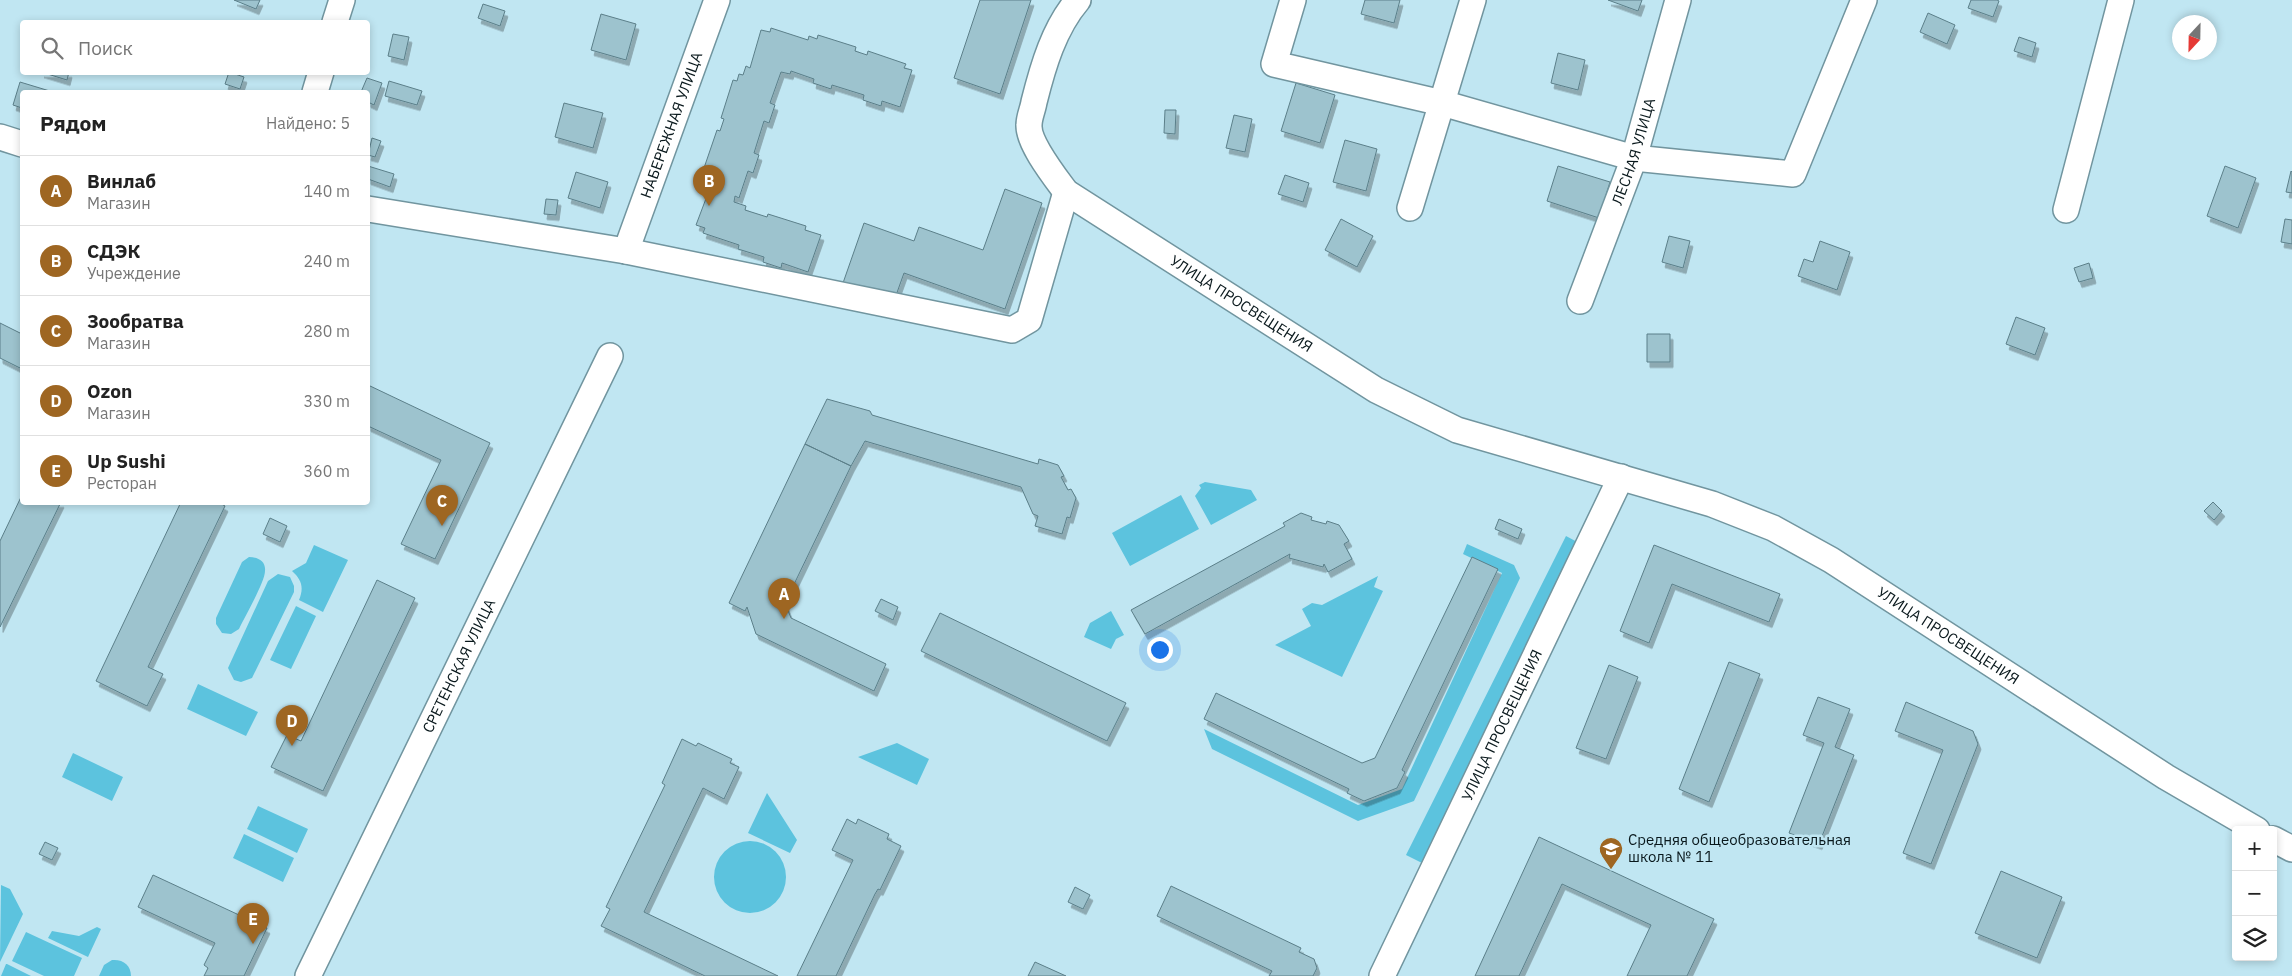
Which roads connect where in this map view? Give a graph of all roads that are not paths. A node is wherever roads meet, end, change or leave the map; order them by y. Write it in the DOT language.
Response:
graph roads {
  1 [pos="342,0"];
  2 [pos="717,0"];
  3 [pos="1078,0"];
  4 [pos="1293,0"];
  5 [pos="1473,0"];
  6 [pos="1678,0"];
  7 [pos="1864,0"];
  8 [pos="2120,0"];
  9 [pos="336,20"];
  10 [pos="320,75"];
  11 [pos="316,90"];
  12 [pos="1442,103"];
  13 [pos="0,137"];
  14 [pos="20,143"];
  15 [pos="1634,158"];
  16 [pos="1066,192"];
  17 [pos="1410,208"];
  18 [pos="370,209"];
  19 [pos="2066,210"];
  20 [pos="626,251"];
  21 [pos="1580,301"];
  22 [pos="610,356"];
  23 [pos="1621,477"];
  24 [pos="2250,826"];
  25 [pos="2277,841"];
  26 [pos="2292,849"];
  27 [pos="308,976"];
  28 [pos="1382,976"];
  1 -- 9 [label="street"];
  2 -- 20 [label="street, НАБЕРЕЖНАЯ УЛИЦА"];
  3 -- 16 [label="street, УЛИЦА ПРОСВЕЩЕНИЯ"];
  4 -- 12 [label="street"];
  5 -- 12 [label="street"];
  6 -- 15 [label="street, ЛЕСНАЯ УЛИЦА"];
  7 -- 15 [label="street"];
  8 -- 19 [label="street"];
  10 -- 11 [label="street"];
  12 -- 15 [label="street"];
  12 -- 17 [label="street"];
  13 -- 14 [label="street"];
  15 -- 21 [label="street, ЛЕСНАЯ УЛИЦА"];
  16 -- 20 [label="street"];
  16 -- 23 [label="street, УЛИЦА ПРОСВЕЩЕНИЯ"];
  18 -- 20 [label="street"];
  22 -- 27 [label="street, СРЕТЕНСКАЯ УЛИЦА"];
  23 -- 24 [label="street, УЛИЦА ПРОСВЕЩЕНИЯ"];
  23 -- 28 [label="street, УЛИЦА ПРОСВЕЩЕНИЯ"];
  25 -- 26 [label="street"];
}
